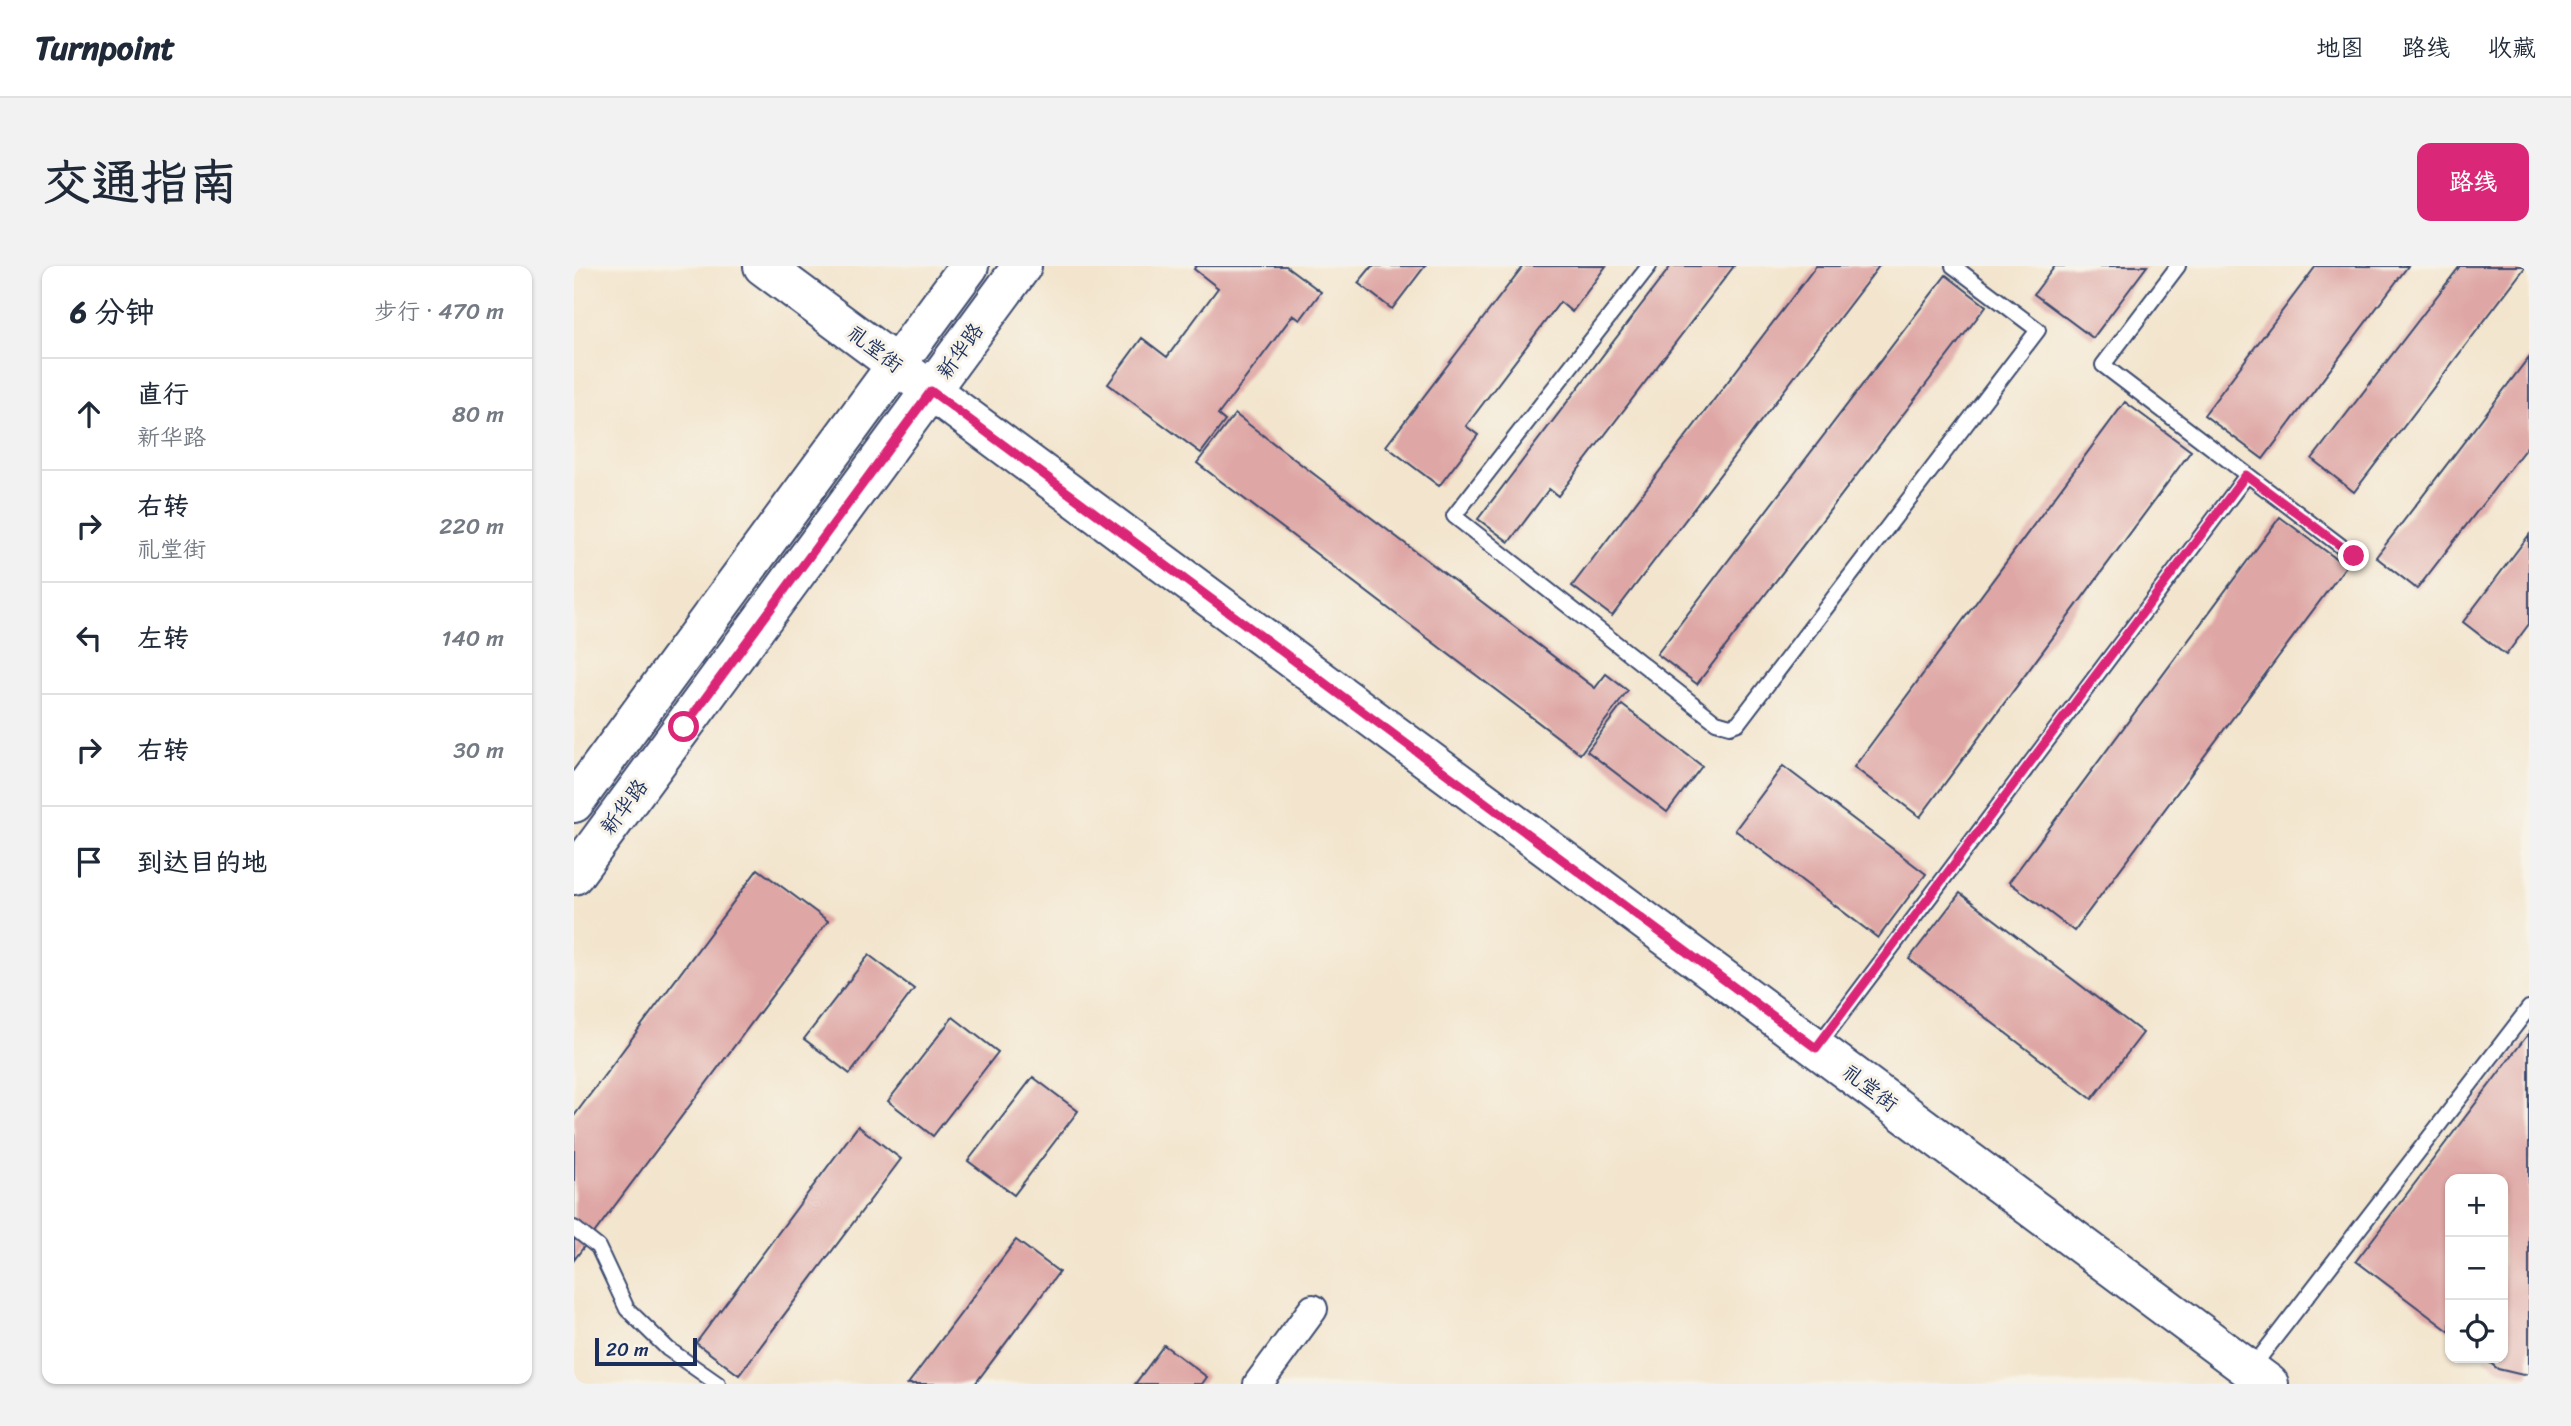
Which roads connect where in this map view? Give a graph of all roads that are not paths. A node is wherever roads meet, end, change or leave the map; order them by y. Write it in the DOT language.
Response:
graph roads {
  1 [pos="763,266"];
  2 [pos="969,266"];
  3 [pos="1022,266"];
  4 [pos="1649,266"];
  5 [pos="1953,266"];
  6 [pos="2178,266"];
  7 [pos="897,365"];
  8 [pos="931,391"];
  9 [pos="2246,475"];
  10 [pos="2354,556"];
  11 [pos="574,803"];
  12 [pos="574,875"];
  13 [pos="2529,1008"];
  14 [pos="1816,1048"];
  15 [pos="574,1228"];
  16 [pos="1312,1309"];
  17 [pos="2259,1377"];
  18 [pos="718,1384"];
  19 [pos="1258,1384"];
  1 -- 7 [label="street, 礼堂街"];
  2 -- 7 [label="street, 新华路"];
  3 -- 8 [label="street, 新华路"];
  4 -- 5 [label="lane"];
  6 -- 9 [label="lane"];
  7 -- 8 [label="street, 礼堂街"];
  7 -- 11 [label="street, 新华路"];
  8 -- 12 [label="street, 新华路"];
  8 -- 14 [label="street, 礼堂街"];
  9 -- 10 [label="lane"];
  9 -- 14 [label="lane"];
  13 -- 17 [label="lane"];
  14 -- 17 [label="street, 礼堂街"];
  15 -- 18 [label="lane"];
  16 -- 19 [label="street"];
}
